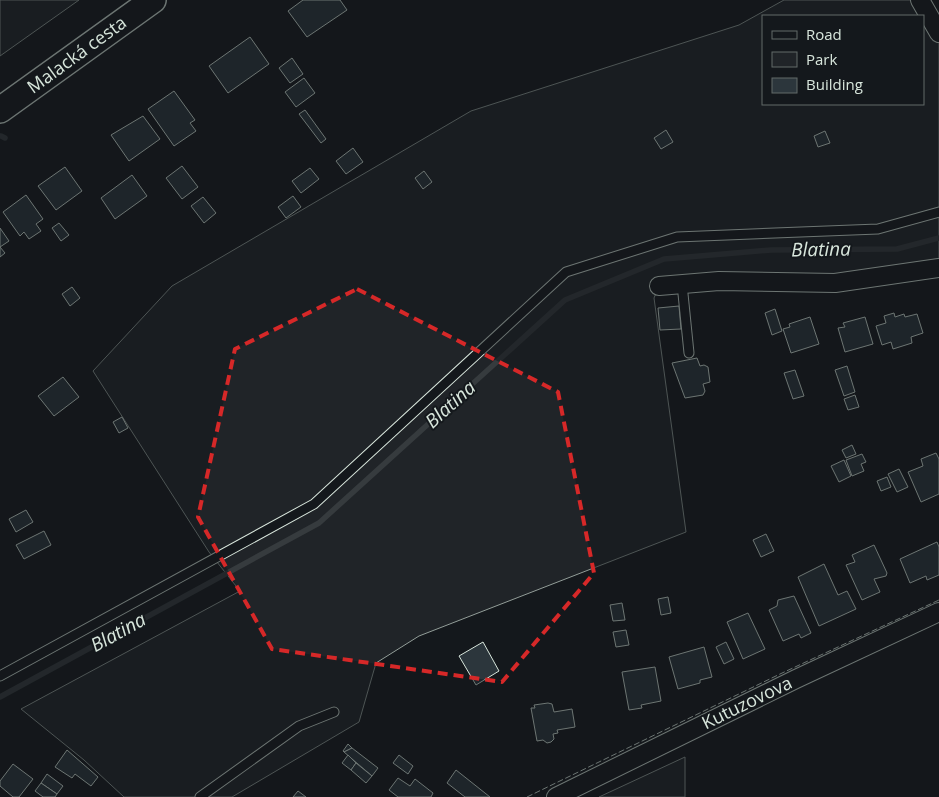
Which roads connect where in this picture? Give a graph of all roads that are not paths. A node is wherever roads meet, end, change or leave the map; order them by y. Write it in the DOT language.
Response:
graph roads {
  1 [pos="153,0"];
  2 [pos="920,0"];
  3 [pos="939,33"];
  4 [pos="0,110"];
  5 [pos="939,212"];
  6 [pos="939,268"];
  7 [pos="682,284"];
  8 [pos="659,286"];
  9 [pos="688,353"];
  10 [pos="939,612"];
  11 [pos="0,676"];
  12 [pos="334,712"];
  13 [pos="200,797"];
  14 [pos="556,797"];
  1 -- 4 [label="main road, Malacká cesta"];
  2 -- 3 [label="street"];
  5 -- 11 [label="lane"];
  6 -- 7 [label="street"];
  7 -- 8 [label="street"];
  7 -- 9 [label="lane"];
  10 -- 14 [label="street, Kutuzovova"];
  12 -- 13 [label="lane"];
}
